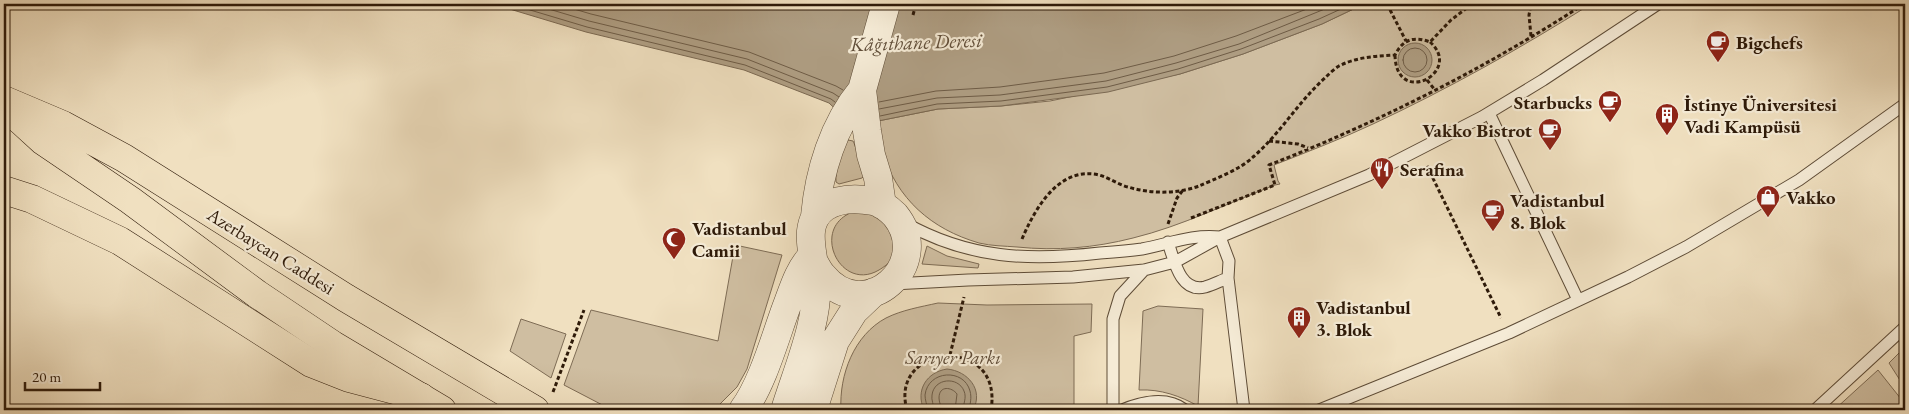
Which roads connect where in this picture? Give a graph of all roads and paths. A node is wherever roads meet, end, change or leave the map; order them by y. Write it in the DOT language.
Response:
graph roads {
  1 [pos="886,4"];
  2 [pos="1472,4"];
  3 [pos="1531,4"];
  4 [pos="1584,4"];
  5 [pos="1658,4"];
  6 [pos="1388,6"];
  7 [pos="1531,36"];
  8 [pos="1406,41"];
  9 [pos="1430,42"];
  10 [pos="1395,55"];
  11 [pos="1427,80"];
  12 [pos="862,90"];
  13 [pos="1435,90"];
  14 [pos="4,100"];
  15 [pos="4,104"];
  16 [pos="1905,104"];
  17 [pos="1489,113"];
  18 [pos="1268,140"];
  19 [pos="1308,148"];
  20 [pos="1418,150"];
  21 [pos="4,190"];
  22 [pos="1183,190"];
  23 [pos="890,212"];
  24 [pos="815,216"];
  25 [pos="1185,220"];
  26 [pos="1176,224"];
  27 [pos="1220,237"];
  28 [pos="1021,242"];
  29 [pos="1168,242"];
  30 [pos="811,257"];
  31 [pos="1175,262"];
  32 [pos="1144,270"];
  33 [pos="1228,278"];
  34 [pos="968,280"];
  35 [pos="882,288"];
  36 [pos="1578,300"];
  37 [pos="584,310"];
  38 [pos="1905,328"];
  39 [pos="1509,333"];
  40 [pos="950,355"];
  41 [pos="431,403"];
  42 [pos="543,406"];
  43 [pos="1182,409"];
  44 [pos="743,410"];
  45 [pos="785,410"];
  46 [pos="813,410"];
  47 [pos="907,410"];
  48 [pos="991,410"];
  49 [pos="1113,410"];
  50 [pos="1122,410"];
  51 [pos="1244,410"];
  52 [pos="1319,410"];
  53 [pos="1815,410"];
  1 -- 12 [label="street"];
  2 -- 9 [label="path"];
  3 -- 7 [label="path"];
  4 -- 7 [label="path"];
  5 -- 17 [label="lane"];
  6 -- 8 [label="path"];
  7 -- 13 [label="path"];
  8 -- 9 [label="path"];
  8 -- 10 [label="path"];
  9 -- 11 [label="path"];
  10 -- 11 [label="path"];
  10 -- 18 [label="path"];
  11 -- 13 [label="path"];
  12 -- 23 [label="street"];
  12 -- 24 [label="street"];
  13 -- 19 [label="path"];
  14 -- 42 [label="main road, Azerbaycan Caddesi"];
  15 -- 41 [label="main road, Azerbaycan Caddesi"];
  16 -- 36 [label="lane"];
  17 -- 20 [label="lane"];
  17 -- 36 [label="lane"];
  18 -- 19 [label="path"];
  18 -- 22 [label="path"];
  19 -- 25 [label="path"];
  20 -- 27 [label="lane"];
  20 -- 39 [label="path"];
  21 -- 41 [label="main road"];
  22 -- 26 [label="path"];
  22 -- 28 [label="path"];
  23 -- 24 [label="street"];
  23 -- 29 [label="lane"];
  23 -- 35 [label="street"];
  24 -- 30 [label="street"];
  27 -- 29 [label="lane"];
  27 -- 31 [label="lane"];
  27 -- 33 [label="lane"];
  29 -- 31 [label="lane"];
  30 -- 35 [label="street"];
  30 -- 44 [label="street"];
  30 -- 45 [label="street"];
  31 -- 32 [label="lane"];
  31 -- 33 [label="lane"];
  32 -- 34 [label="lane"];
  32 -- 49 [label="lane"];
  33 -- 51 [label="lane"];
  34 -- 35 [label="lane"];
  34 -- 40 [label="path"];
  35 -- 46 [label="street"];
  36 -- 39 [label="lane"];
  37 -- 42 [label="path"];
  38 -- 53 [label="lane"];
  39 -- 52 [label="lane"];
  40 -- 47 [label="path"];
  40 -- 48 [label="path"];
  43 -- 50 [label="lane"];
}
